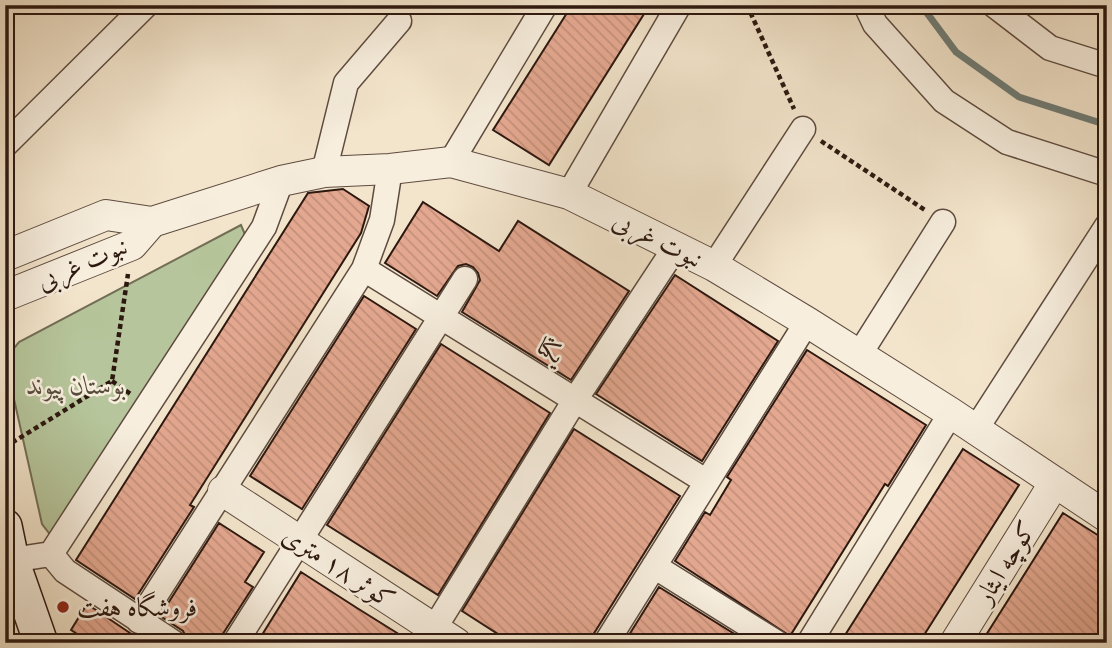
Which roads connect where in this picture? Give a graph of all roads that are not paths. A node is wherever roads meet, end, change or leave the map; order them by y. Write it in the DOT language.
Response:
graph roads {
  1 [pos="146,5"];
  2 [pos="545,5"];
  3 [pos="866,5"];
  4 [pos="994,5"];
  5 [pos="673,8"];
  6 [pos="399,21"];
  7 [pos="1107,66"];
  8 [pos="803,130"];
  9 [pos="5,145"];
  10 [pos="451,162"];
  11 [pos="390,169"];
  12 [pos="324,173"];
  13 [pos="1107,174"];
  14 [pos="281,181"];
  15 [pos="569,194"];
  16 [pos="152,222"];
  17 [pos="943,222"];
  18 [pos="1107,226"];
  19 [pos="675,248"];
  20 [pos="5,256"];
  21 [pos="714,266"];
  22 [pos="364,269"];
  23 [pos="465,279"];
  24 [pos="5,296"];
  25 [pos="441,317"];
  26 [pos="807,322"];
  27 [pos="859,355"];
  28 [pos="575,400"];
  29 [pos="951,413"];
  30 [pos="976,429"];
  31 [pos="707,482"];
  32 [pos="1055,482"];
  33 [pos="223,492"];
  34 [pos="1105,513"];
  35 [pos="5,526"];
  36 [pos="300,542"];
  37 [pos="51,554"];
  38 [pos="12,560"];
  39 [pos="654,566"];
  40 [pos="139,621"];
  41 [pos="445,636"];
  42 [pos="41,643"];
  43 [pos="174,643"];
  44 [pos="235,643"];
  45 [pos="606,643"];
  46 [pos="777,643"];
  47 [pos="809,643"];
  48 [pos="956,643"];
  1 -- 9 [label="street"];
  2 -- 10 [label="street"];
  3 -- 13 [label="street"];
  4 -- 7 [label="street"];
  5 -- 15 [label="street"];
  6 -- 12 [label="street"];
  8 -- 21 [label="street"];
  10 -- 11 [label="street, نبوت غربی"];
  10 -- 15 [label="street, نبوت غربی"];
  11 -- 12 [label="street, نبوت غربی"];
  11 -- 22 [label="street"];
  12 -- 14 [label="street, نبوت غربی"];
  14 -- 16 [label="street, نبوت غربی"];
  14 -- 37 [label="street"];
  15 -- 19 [label="street, نبوت غربی"];
  16 -- 20 [label="street, نبوت غربی"];
  16 -- 24 [label="street, نبوت غربی"];
  17 -- 27 [label="street"];
  18 -- 30 [label="street"];
  19 -- 21 [label="street, نبوت غربی"];
  19 -- 28 [label="street"];
  21 -- 26 [label="street, نبوت غربی"];
  22 -- 25 [label="street, یکتا"];
  22 -- 33 [label="street"];
  23 -- 25 [label="street"];
  25 -- 28 [label="street, یکتا"];
  25 -- 36 [label="street"];
  26 -- 27 [label="street, نبوت غربی"];
  26 -- 31 [label="street"];
  27 -- 29 [label="street, نبوت غربی"];
  28 -- 31 [label="street, یکتا"];
  28 -- 41 [label="street"];
  29 -- 30 [label="street, نبوت غربی"];
  29 -- 47 [label="street"];
  30 -- 32 [label="street, نبوت غربی"];
  31 -- 39 [label="street"];
  32 -- 34 [label="street, نبوت غربی"];
  32 -- 48 [label="street, کوچه ایثار"];
  33 -- 36 [label="street, کوثر ۱۸ متری"];
  33 -- 40 [label="street"];
  35 -- 38 [label="main road"];
  36 -- 41 [label="street, کوثر ۱۸ متری"];
  36 -- 44 [label="street"];
  37 -- 38 [label="street"];
  37 -- 40 [label="street"];
  38 -- 42 [label="main road"];
  39 -- 45 [label="street"];
  39 -- 46 [label="street"];
  40 -- 43 [label="street"];
}
